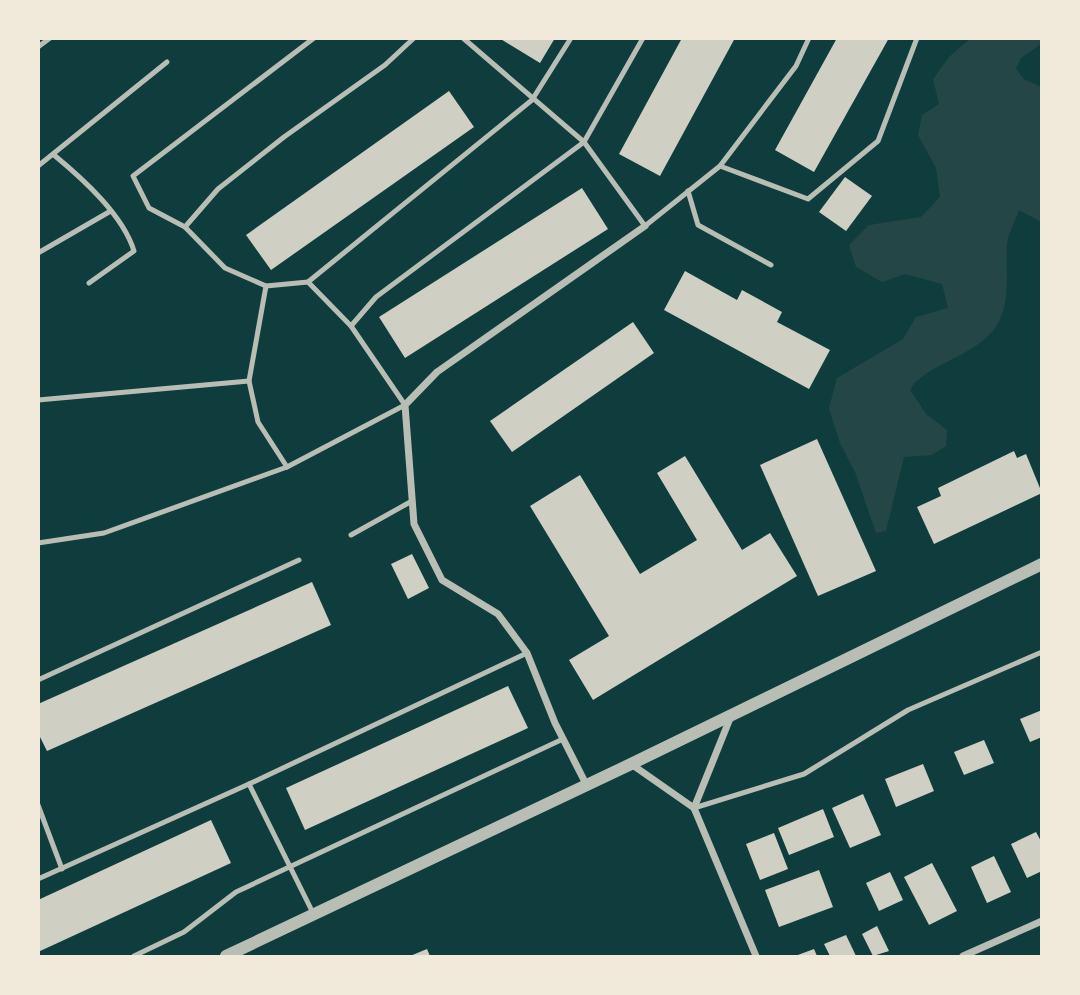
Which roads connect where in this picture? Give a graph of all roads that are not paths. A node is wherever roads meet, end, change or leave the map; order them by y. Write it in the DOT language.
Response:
graph roads {
  1 [pos="50,38"];
  2 [pos="314,38"];
  3 [pos="414,38"];
  4 [pos="464,38"];
  5 [pos="571,38"];
  6 [pos="643,38"];
  7 [pos="809,38"];
  8 [pos="917,38"];
  9 [pos="38,47"];
  10 [pos="167,62"];
  11 [pos="532,100"];
  12 [pos="584,142"];
  13 [pos="54,155"];
  14 [pos="38,166"];
  15 [pos="720,166"];
  16 [pos="688,191"];
  17 [pos="109,212"];
  18 [pos="645,226"];
  19 [pos="185,228"];
  20 [pos="38,253"];
  21 [pos="771,265"];
  22 [pos="308,282"];
  23 [pos="89,283"];
  24 [pos="265,286"];
  25 [pos="351,327"];
  26 [pos="249,381"];
  27 [pos="38,400"];
  28 [pos="405,405"];
  29 [pos="287,467"];
  30 [pos="412,502"];
  31 [pos="351,535"];
  32 [pos="38,542"];
  33 [pos="299,560"];
  34 [pos="1041,564"];
  35 [pos="1041,652"];
  36 [pos="527,653"];
  37 [pos="38,680"];
  38 [pos="731,715"];
  39 [pos="563,739"];
  40 [pos="631,764"];
  41 [pos="249,784"];
  42 [pos="587,786"];
  43 [pos="38,805"];
  44 [pos="694,808"];
  45 [pos="290,867"];
  46 [pos="62,869"];
  47 [pos="38,879"];
  48 [pos="314,915"];
  49 [pos="1041,921"];
  50 [pos="134,957"];
  51 [pos="226,957"];
  52 [pos="756,957"];
  53 [pos="963,957"];
  1 -- 9 [label="lane"];
  2 -- 19 [label="lane"];
  3 -- 19 [label="lane"];
  4 -- 11 [label="lane"];
  5 -- 11 [label="lane"];
  6 -- 12 [label="lane"];
  7 -- 15 [label="lane"];
  8 -- 15 [label="lane"];
  10 -- 13 [label="lane"];
  11 -- 12 [label="lane"];
  11 -- 22 [label="lane"];
  12 -- 18 [label="lane"];
  12 -- 25 [label="lane"];
  13 -- 14 [label="lane"];
  13 -- 17 [label="lane"];
  15 -- 16 [label="lane"];
  16 -- 18 [label="lane"];
  16 -- 21 [label="lane"];
  17 -- 20 [label="lane"];
  17 -- 23 [label="lane"];
  18 -- 28 [label="street"];
  19 -- 24 [label="lane"];
  22 -- 24 [label="lane"];
  22 -- 25 [label="lane"];
  24 -- 26 [label="lane"];
  25 -- 28 [label="lane"];
  26 -- 27 [label="lane"];
  26 -- 29 [label="lane"];
  28 -- 29 [label="lane"];
  28 -- 30 [label="street"];
  29 -- 32 [label="lane"];
  30 -- 31 [label="lane"];
  30 -- 36 [label="street"];
  33 -- 37 [label="lane"];
  34 -- 38 [label="street"];
  35 -- 44 [label="lane"];
  36 -- 39 [label="street"];
  36 -- 41 [label="lane"];
  38 -- 40 [label="street"];
  38 -- 44 [label="street"];
  39 -- 42 [label="street"];
  39 -- 45 [label="lane"];
  40 -- 42 [label="street"];
  40 -- 44 [label="street"];
  41 -- 45 [label="lane"];
  41 -- 46 [label="lane"];
  42 -- 48 [label="street"];
  43 -- 46 [label="lane"];
  44 -- 52 [label="street"];
  45 -- 48 [label="lane"];
  45 -- 50 [label="lane"];
  46 -- 47 [label="lane"];
  48 -- 51 [label="street"];
  49 -- 53 [label="street"];
}
